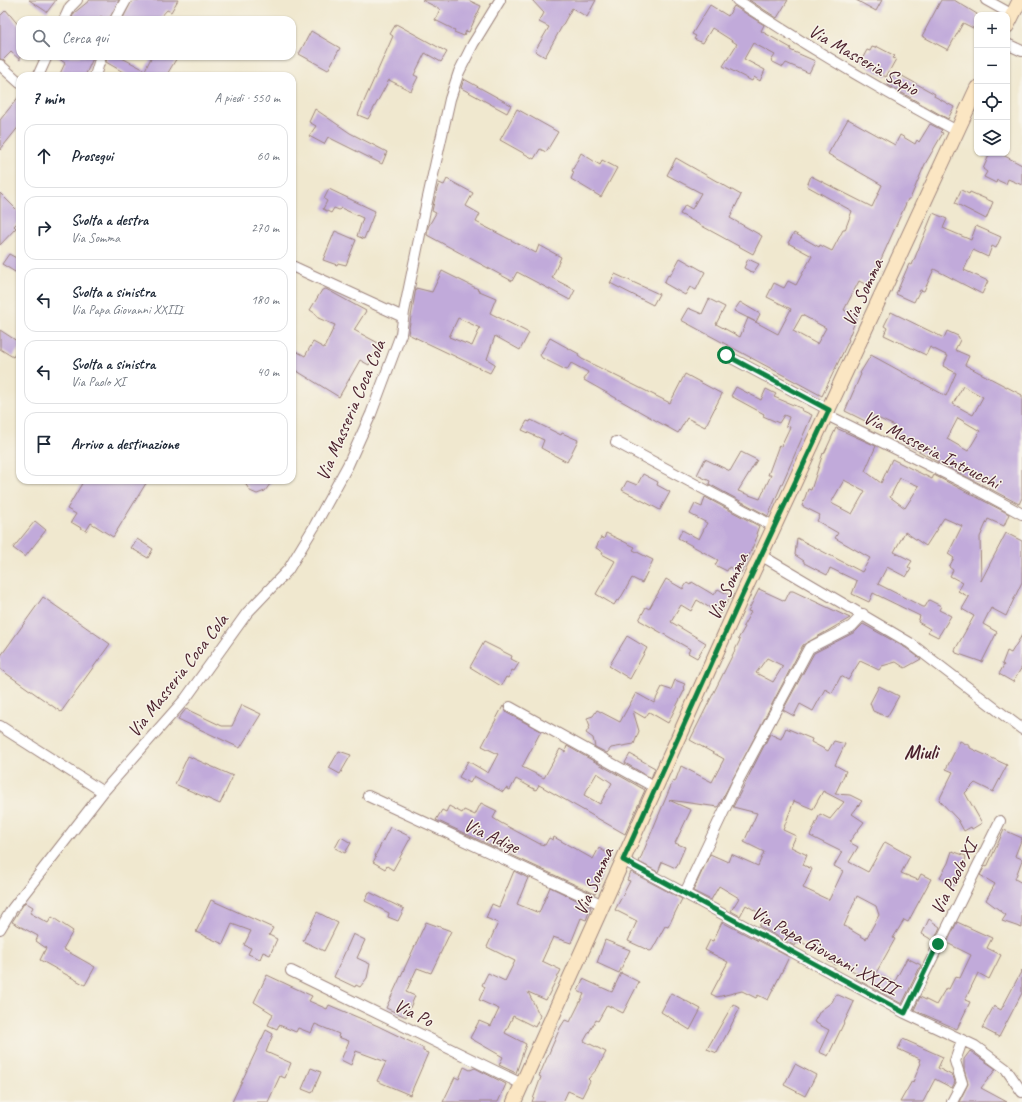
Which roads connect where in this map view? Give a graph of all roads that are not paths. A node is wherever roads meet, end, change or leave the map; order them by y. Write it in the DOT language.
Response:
graph roads {
  1 [pos="77,0"];
  2 [pos="126,0"];
  3 [pos="500,0"];
  4 [pos="736,0"];
  5 [pos="986,0"];
  6 [pos="1020,0"];
  7 [pos="1000,12"];
  8 [pos="66,16"];
  9 [pos="117,16"];
  10 [pos="1010,20"];
  11 [pos="1010,45"];
  12 [pos="1022,51"];
  13 [pos="45,60"];
  14 [pos="100,60"];
  15 [pos="0,65"];
  16 [pos="40,72"];
  17 [pos="96,72"];
  18 [pos="16,79"];
  19 [pos="974,94"];
  20 [pos="957,130"];
  21 [pos="296,268"];
  22 [pos="403,317"];
  23 [pos="726,355"];
  24 [pos="828,412"];
  25 [pos="616,442"];
  26 [pos="1022,514"];
  27 [pos="775,527"];
  28 [pos="762,556"];
  29 [pos="862,614"];
  30 [pos="510,707"];
  31 [pos="0,726"];
  32 [pos="1022,729"];
  33 [pos="656,788"];
  34 [pos="103,792"];
  35 [pos="368,796"];
  36 [pos="1000,821"];
  37 [pos="623,860"];
  38 [pos="685,893"];
  39 [pos="603,905"];
  40 [pos="0,929"];
  41 [pos="291,971"];
  42 [pos="905,1013"];
  43 [pos="962,1041"];
  44 [pos="522,1084"];
  45 [pos="1022,1092"];
  46 [pos="514,1102"];
  47 [pos="952,1102"];
  1 -- 8 [label="street"];
  2 -- 9 [label="street"];
  3 -- 22 [label="street, Via Masseria Coca Cola"];
  4 -- 20 [label="street, Via Masseria Sapio"];
  5 -- 7 [label="street"];
  6 -- 10 [label="street"];
  11 -- 12 [label="street"];
  13 -- 16 [label="street"];
  14 -- 17 [label="street"];
  15 -- 18 [label="street"];
  19 -- 20 [label="street, Via Somma"];
  20 -- 24 [label="street, Via Somma"];
  21 -- 22 [label="street"];
  22 -- 34 [label="street, Via Masseria Coca Cola"];
  23 -- 24 [label="street, Via Masseria Intrucchi"];
  24 -- 26 [label="street, Via Masseria Intrucchi"];
  24 -- 27 [label="street, Via Somma"];
  25 -- 27 [label="street"];
  27 -- 28 [label="street, Via Somma"];
  28 -- 29 [label="street"];
  28 -- 33 [label="street, Via Somma"];
  29 -- 32 [label="street"];
  29 -- 38 [label="street"];
  30 -- 33 [label="street"];
  31 -- 34 [label="street"];
  33 -- 37 [label="street, Via Somma"];
  34 -- 40 [label="street, Via Masseria Coca Cola"];
  35 -- 39 [label="street, Via Adige"];
  36 -- 42 [label="street, Via Paolo XI"];
  37 -- 38 [label="street, Via Papa Giovanni XXIII"];
  37 -- 39 [label="street, Via Somma"];
  38 -- 42 [label="street, Via Papa Giovanni XXIII"];
  39 -- 44 [label="street, Via Somma"];
  41 -- 44 [label="street, Via Po"];
  42 -- 43 [label="street, Via Papa Giovanni XXIII"];
  43 -- 45 [label="street, Via Papa Giovanni XXIII"];
  43 -- 47 [label="street"];
  44 -- 46 [label="street, Via Somma"];
}
